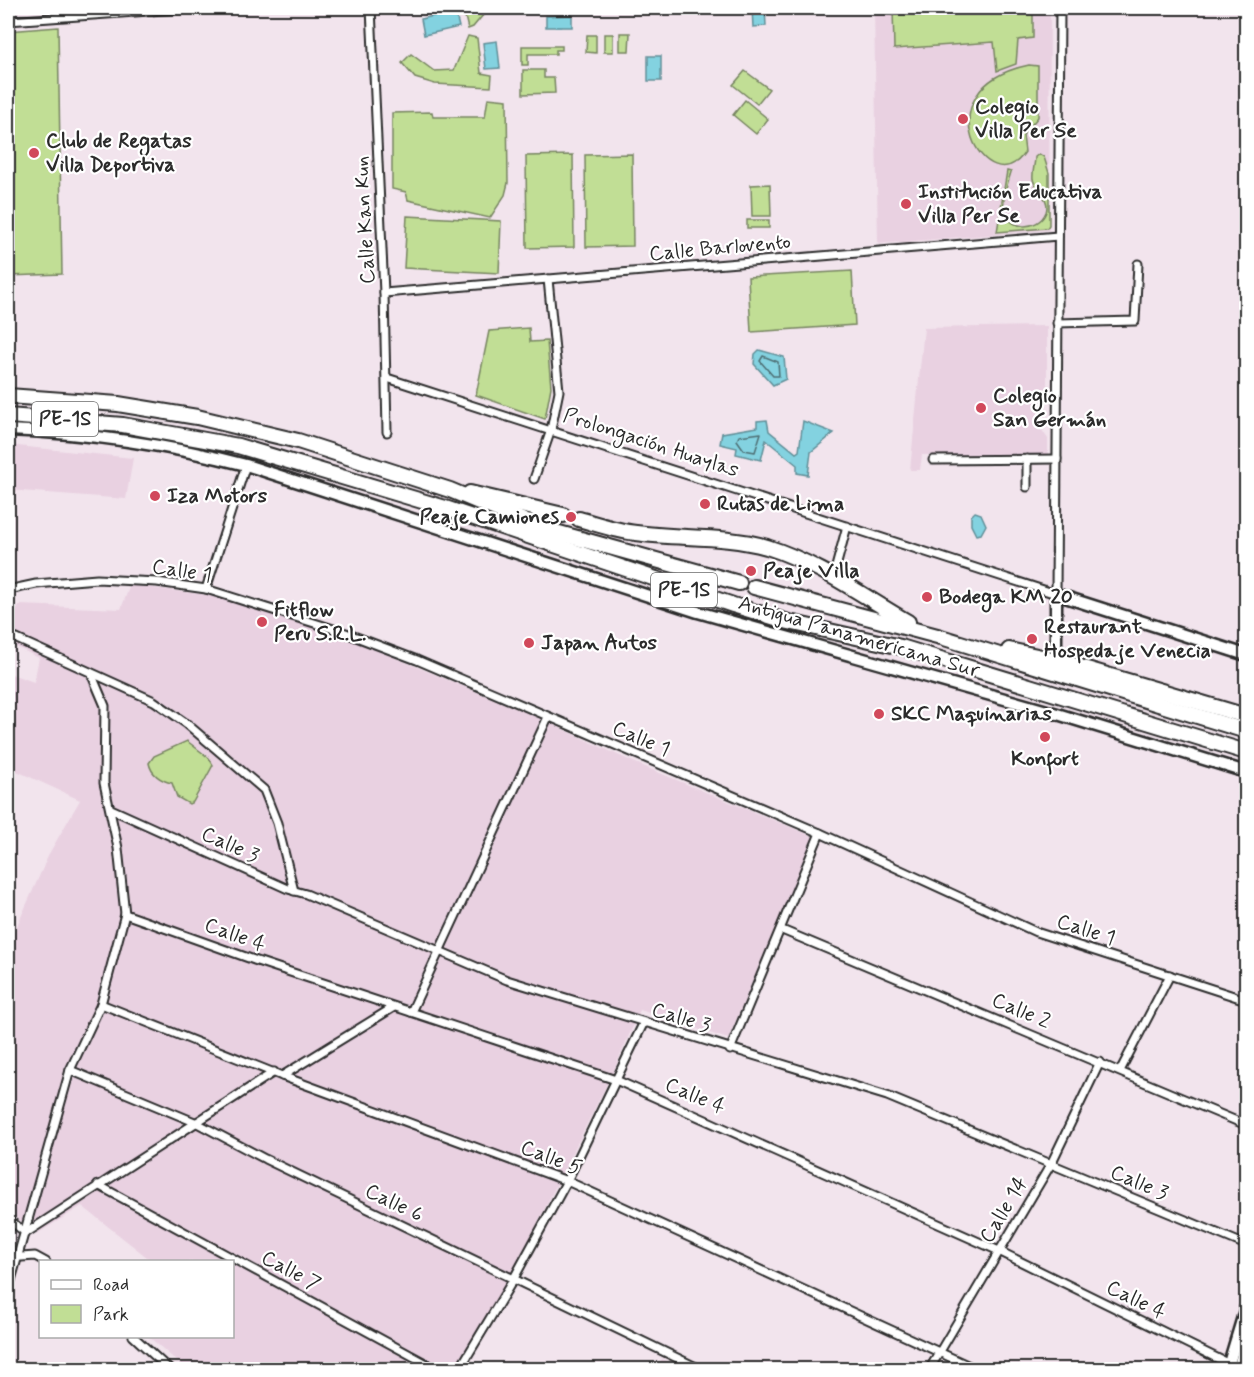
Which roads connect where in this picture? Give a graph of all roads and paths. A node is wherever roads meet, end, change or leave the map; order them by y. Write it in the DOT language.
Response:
graph roads {
  1 [pos="192,8"];
  2 [pos="371,8"];
  3 [pos="1060,8"];
  4 [pos="8,21"];
  5 [pos="1058,236"];
  6 [pos="1138,264"];
  7 [pos="548,279"];
  8 [pos="384,293"];
  9 [pos="1057,323"];
  10 [pos="387,378"];
  11 [pos="8,396"];
  12 [pos="8,416"];
  13 [pos="8,430"];
  14 [pos="551,430"];
  15 [pos="387,432"];
  16 [pos="1027,459"];
  17 [pos="1057,459"];
  18 [pos="933,460"];
  19 [pos="246,465"];
  20 [pos="534,479"];
  21 [pos="1027,487"];
  22 [pos="450,490"];
  23 [pos="563,514"];
  24 [pos="579,519"];
  25 [pos="847,526"];
  26 [pos="833,578"];
  27 [pos="739,583"];
  28 [pos="754,587"];
  29 [pos="206,589"];
  30 [pos="8,590"];
  31 [pos="1056,594"];
  32 [pos="926,633"];
  33 [pos="8,635"];
  34 [pos="942,637"];
  35 [pos="1246,655"];
  36 [pos="1056,660"];
  37 [pos="91,673"];
  38 [pos="1246,716"];
  39 [pos="548,717"];
  40 [pos="1246,731"];
  41 [pos="1246,752"];
  42 [pos="1246,772"];
  43 [pos="111,809"];
  44 [pos="820,833"];
  45 [pos="294,891"];
  46 [pos="125,914"];
  47 [pos="782,930"];
  48 [pos="439,952"];
  49 [pos="1170,975"];
  50 [pos="1246,1000"];
  51 [pos="101,1004"];
  52 [pos="394,1007"];
  53 [pos="411,1012"];
  54 [pos="643,1024"];
  55 [pos="730,1050"];
  56 [pos="1100,1062"];
  57 [pos="70,1070"];
  58 [pos="1120,1071"];
  59 [pos="274,1072"];
  60 [pos="282,1076"];
  61 [pos="616,1080"];
  62 [pos="197,1123"];
  63 [pos="1246,1125"];
  64 [pos="1051,1164"];
  65 [pos="567,1181"];
  66 [pos="98,1185"];
  67 [pos="8,1219"];
  68 [pos="26,1233"];
  69 [pos="1246,1245"];
  70 [pos="999,1251"];
  71 [pos="17,1256"];
  72 [pos="8,1258"];
  73 [pos="42,1260"];
  74 [pos="513,1280"];
  75 [pos="8,1291"];
  76 [pos="1246,1307"];
  77 [pos="135,1338"];
  78 [pos="1246,1341"];
  79 [pos="939,1350"];
  80 [pos="1235,1368"];
  81 [pos="171,1370"];
  82 [pos="438,1370"];
  83 [pos="459,1370"];
  84 [pos="702,1370"];
  85 [pos="929,1370"];
  86 [pos="978,1370"];
  1 -- 4 [label="street"];
  2 -- 8 [label="street, Calle Kan Kun"];
  3 -- 5 [label="street"];
  5 -- 7 [label="street, Calle Barlovento"];
  5 -- 9 [label="street"];
  6 -- 9 [label="street"];
  7 -- 8 [label="street, Calle Barlovento"];
  7 -- 14 [label="street"];
  8 -- 10 [label="street, Calle Kan Kun"];
  9 -- 17 [label="street"];
  10 -- 14 [label="street, Prolongación Huaylas"];
  10 -- 15 [label="street, Calle Kan Kun"];
  11 -- 22 [label="highway, PE-1S"];
  12 -- 41 [label="highway, PE-1S"];
  13 -- 19 [label="main road, Antigua Panamericana Sur"];
  14 -- 20 [label="street"];
  14 -- 25 [label="street, Prolongación Huaylas"];
  16 -- 17 [label="street"];
  16 -- 18 [label="street"];
  16 -- 21 [label="street"];
  17 -- 31 [label="street"];
  19 -- 29 [label="street"];
  19 -- 42 [label="main road, Antigua Panamericana Sur"];
  22 -- 23 [label="highway, PE-1S"];
  22 -- 27 [label="highway, PE-1S"];
  24 -- 26 [label="highway"];
  25 -- 26 [label="street"];
  25 -- 31 [label="street, Prolongación Huaylas"];
  26 -- 32 [label="highway"];
  28 -- 32 [label="highway"];
  29 -- 30 [label="street, Calle 1"];
  29 -- 39 [label="street, Calle 1"];
  31 -- 35 [label="main road, Prolongación Huaylas"];
  31 -- 36 [label="main road"];
  32 -- 34 [label="highway"];
  33 -- 37 [label="street"];
  34 -- 36 [label="highway"];
  34 -- 40 [label="highway"];
  36 -- 38 [label="highway"];
  37 -- 43 [label="street"];
  37 -- 45 [label="street"];
  39 -- 44 [label="street, Calle 1"];
  39 -- 48 [label="street"];
  43 -- 45 [label="street, Calle 3"];
  43 -- 46 [label="street"];
  44 -- 47 [label="street"];
  44 -- 49 [label="street, Calle 1"];
  45 -- 48 [label="street, Calle 3"];
  46 -- 51 [label="street"];
  46 -- 52 [label="street, Calle 4"];
  47 -- 55 [label="street"];
  47 -- 56 [label="street, Calle 2"];
  48 -- 53 [label="street"];
  48 -- 54 [label="street, Calle 3"];
  49 -- 50 [label="street, Calle 1"];
  49 -- 58 [label="street"];
  51 -- 57 [label="street"];
  51 -- 59 [label="street, Calle 5"];
  52 -- 53 [label="street, Calle 4"];
  52 -- 60 [label="street"];
  53 -- 61 [label="street, Calle 4"];
  54 -- 55 [label="street, Calle 3"];
  54 -- 61 [label="street"];
  55 -- 64 [label="street, Calle 3"];
  56 -- 58 [label="street, Calle 2"];
  56 -- 64 [label="street, Calle 14"];
  57 -- 62 [label="street, Calle 6"];
  57 -- 68 [label="street"];
  58 -- 63 [label="street, Calle 2"];
  59 -- 60 [label="street, Calle 5"];
  59 -- 62 [label="street"];
  60 -- 65 [label="street, Calle 5"];
  61 -- 65 [label="street"];
  61 -- 70 [label="street, Calle 4"];
  62 -- 66 [label="street"];
  62 -- 74 [label="street, Calle 6"];
  64 -- 69 [label="street, Calle 3"];
  64 -- 70 [label="street, Calle 14"];
  65 -- 74 [label="street"];
  65 -- 79 [label="street, Calle 5"];
  66 -- 68 [label="street"];
  66 -- 82 [label="street, Calle 7"];
  67 -- 68 [label="street"];
  68 -- 71 [label="street"];
  70 -- 79 [label="street, Calle 14"];
  70 -- 80 [label="street, Calle 4"];
  71 -- 72 [label="street"];
  71 -- 73 [label="street"];
  71 -- 75 [label="street"];
  74 -- 83 [label="street"];
  74 -- 84 [label="street, Calle 6"];
  76 -- 80 [label="main road"];
  77 -- 81 [label="street"];
  78 -- 80 [label="main road"];
  79 -- 85 [label="street, Calle 14"];
  79 -- 86 [label="street, Calle 5"];
}
